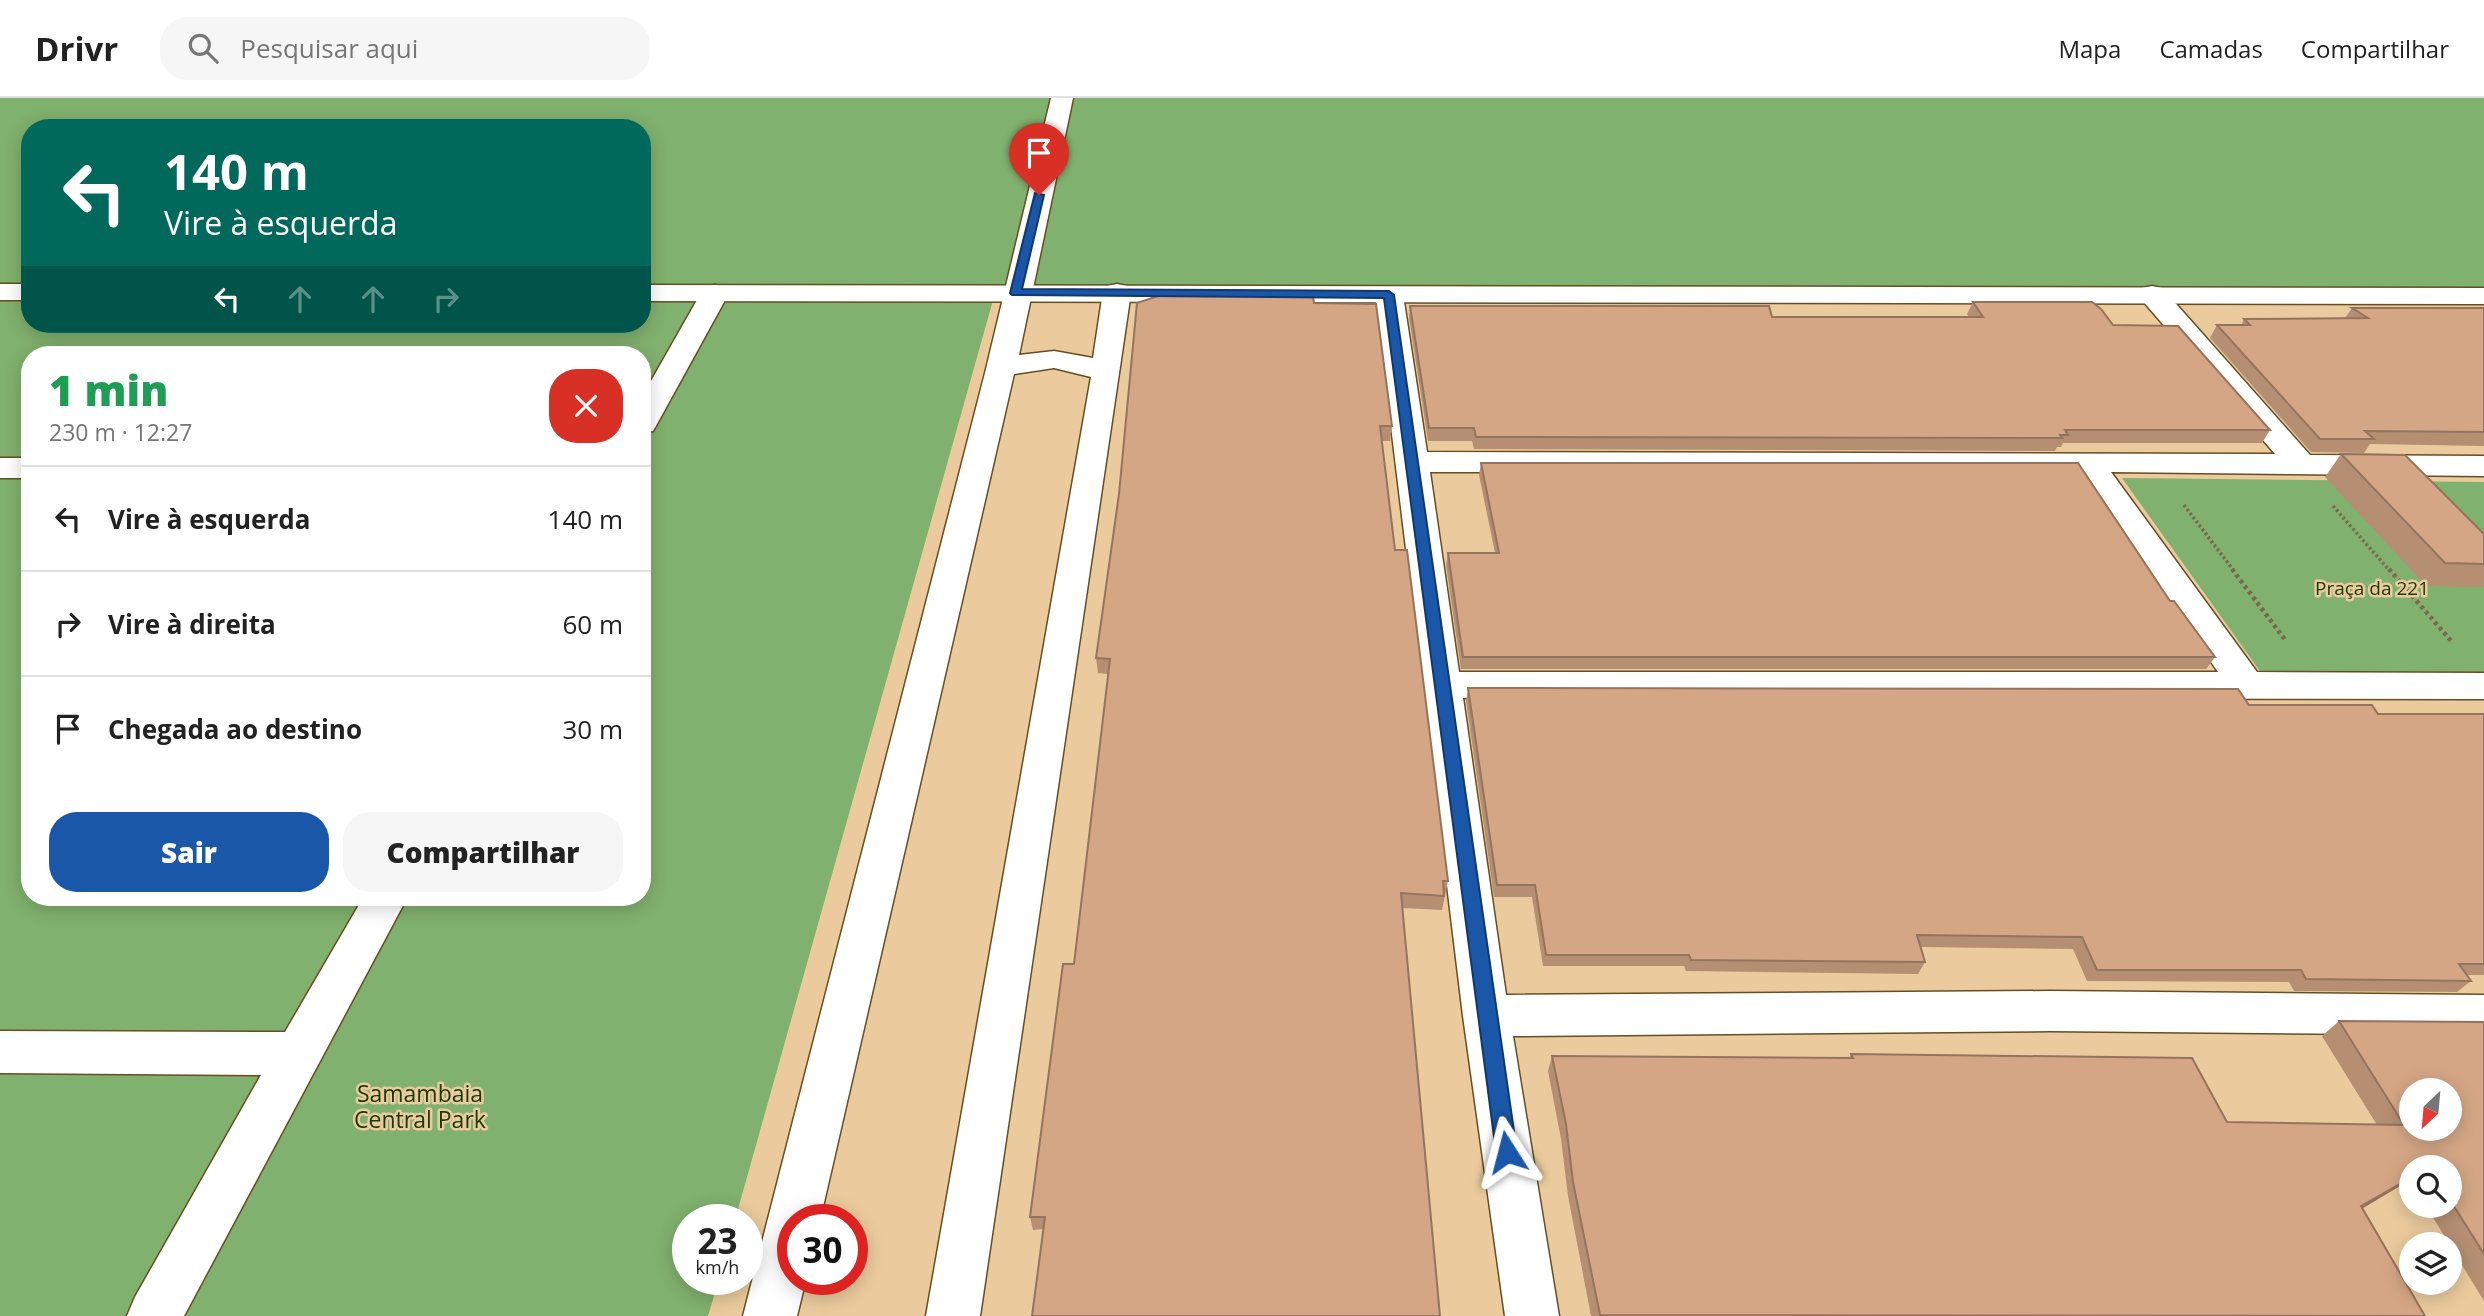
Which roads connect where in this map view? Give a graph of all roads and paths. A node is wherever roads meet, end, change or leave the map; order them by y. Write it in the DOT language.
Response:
graph roads {
  1 [pos="1062,98"];
  2 [pos="0,292"];
  3 [pos="21,292"];
  4 [pos="1117,292"];
  5 [pos="651,293"];
  6 [pos="715,293"];
  7 [pos="1016,293"];
  8 [pos="2152,294"];
  9 [pos="1389,295"];
  10 [pos="2484,296"];
  11 [pos="1001,369"];
  12 [pos="1107,373"];
  13 [pos="651,408"];
  14 [pos="1413,462"];
  15 [pos="2085,462"];
  16 [pos="2300,463"];
  17 [pos="2484,466"];
  18 [pos="0,468"];
  19 [pos="21,468"];
  20 [pos="2176,495"];
  21 [pos="2326,497"];
  22 [pos="2454,645"];
  23 [pos="2294,651"];
  24 [pos="1441,685"];
  25 [pos="2247,686"];
  26 [pos="2484,686"];
  27 [pos="381,906"];
  28 [pos="2484,1015"];
  29 [pos="1486,1016"];
  30 [pos="0,1052"];
  31 [pos="300,1054"];
  32 [pos="797,1204"];
  33 [pos="777,1287"];
  34 [pos="154,1316"];
  35 [pos="770,1316"];
  36 [pos="953,1316"];
  37 [pos="1532,1316"];
  1 -- 7 [label="street"];
  2 -- 3 [label="street"];
  4 -- 7 [label="street"];
  4 -- 9 [label="street"];
  4 -- 12 [label="street"];
  5 -- 6 [label="street"];
  6 -- 7 [label="street"];
  6 -- 13 [label="street"];
  7 -- 11 [label="street"];
  8 -- 9 [label="street"];
  8 -- 10 [label="street"];
  8 -- 16 [label="street"];
  9 -- 14 [label="street"];
  11 -- 12 [label="street"];
  11 -- 32 [label="street"];
  12 -- 36 [label="street"];
  14 -- 15 [label="street"];
  14 -- 24 [label="street"];
  15 -- 16 [label="street"];
  15 -- 25 [label="street"];
  16 -- 17 [label="street"];
  18 -- 19 [label="street"];
  20 -- 23 [label="path"];
  21 -- 22 [label="path"];
  24 -- 25 [label="street"];
  24 -- 29 [label="street"];
  25 -- 26 [label="street"];
  27 -- 31 [label="street"];
  28 -- 29 [label="street"];
  29 -- 37 [label="street"];
  30 -- 31 [label="street"];
  31 -- 34 [label="street"];
  33 -- 35 [label="street"];
}
